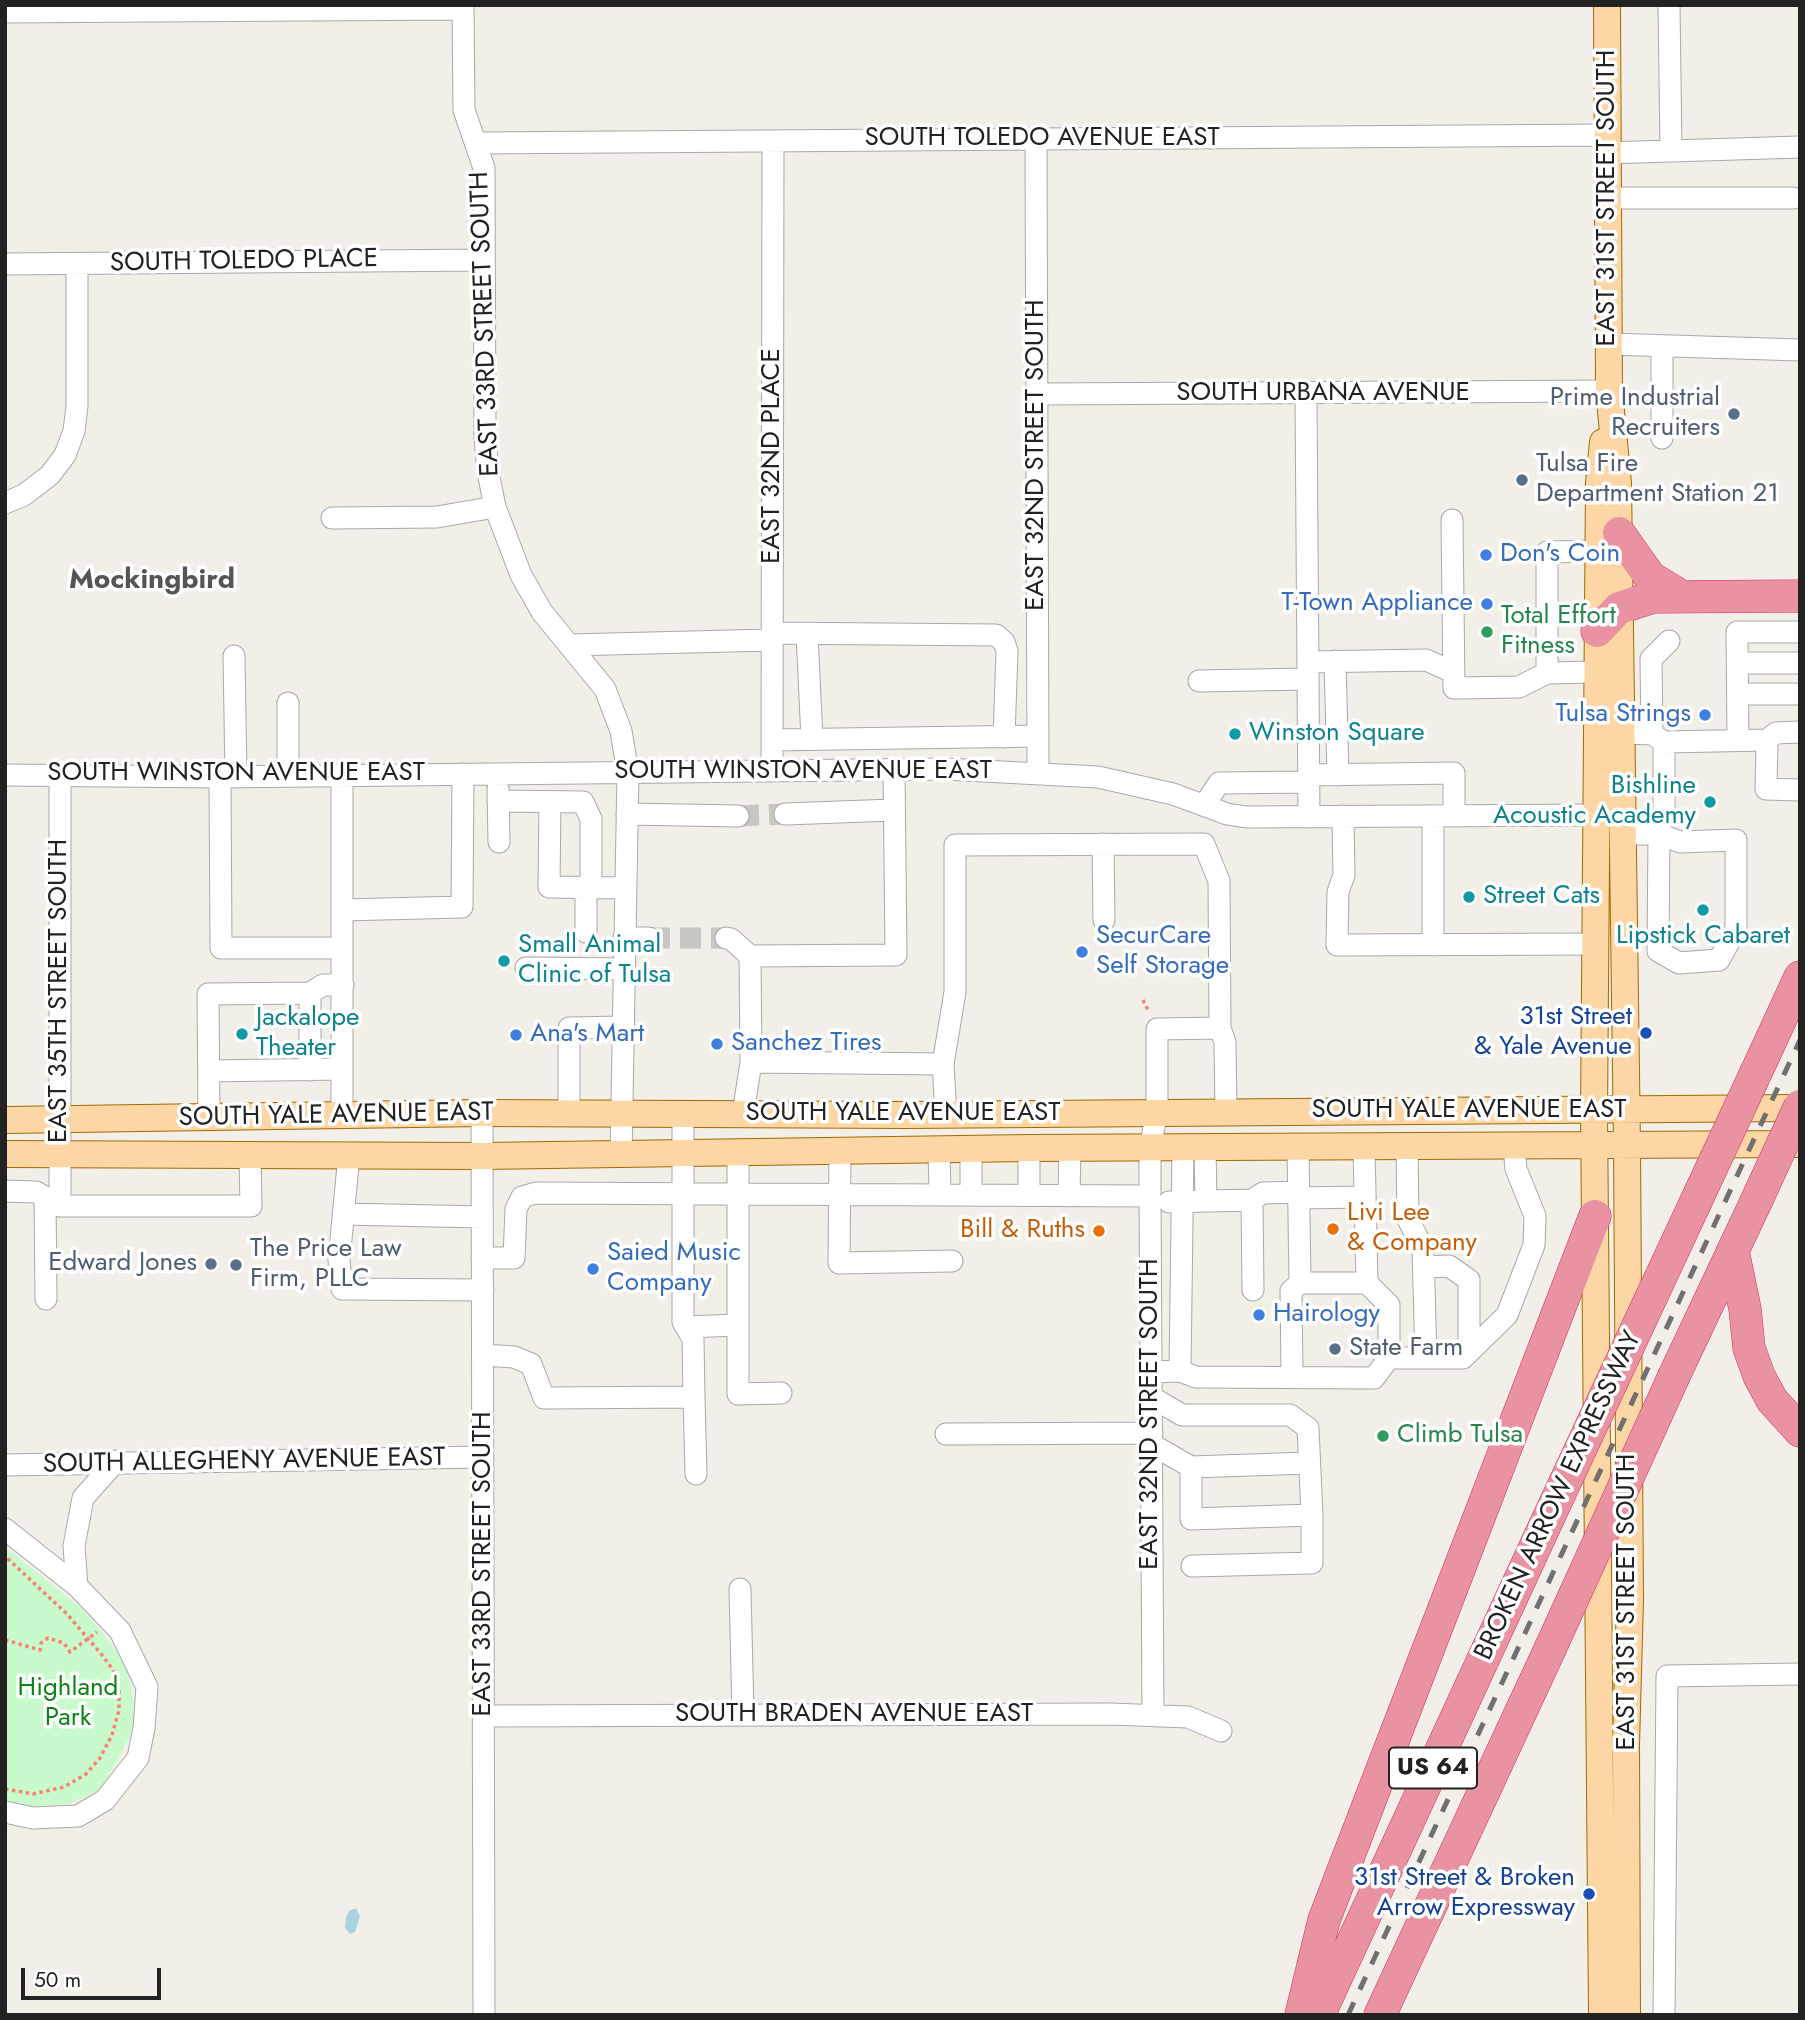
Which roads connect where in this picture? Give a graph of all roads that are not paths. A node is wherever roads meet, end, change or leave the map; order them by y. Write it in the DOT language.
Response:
graph roads {
  1 [pos="1607,5"];
  2 [pos="1669,5"];
  3 [pos="226,7"];
  4 [pos="462,7"];
  5 [pos="5,12"];
  6 [pos="1036,139"];
  7 [pos="773,141"];
  8 [pos="477,143"];
  9 [pos="1607,144"];
  10 [pos="1800,147"];
  11 [pos="1671,151"];
  12 [pos="1607,198"];
  13 [pos="1793,198"];
  14 [pos="483,260"];
  15 [pos="5,264"];
  16 [pos="77,264"];
  17 [pos="1608,344"];
  18 [pos="1662,346"];
  19 [pos="1800,351"];
  20 [pos="1609,391"];
  21 [pos="1037,394"];
  22 [pos="1306,395"];
  23 [pos="1662,439"];
  24 [pos="5,503"];
  25 [pos="495,507"];
  26 [pos="332,518"];
  27 [pos="1452,520"];
  28 [pos="1609,542"];
  29 [pos="1681,596"];
  30 [pos="1800,596"];
  31 [pos="1619,608"];
  32 [pos="1597,631"];
  33 [pos="1800,632"];
  34 [pos="807,634"];
  35 [pos="772,637"];
  36 [pos="1669,641"];
  37 [pos="569,645"];
  38 [pos="1037,650"];
  39 [pos="1007,651"];
  40 [pos="234,656"];
  41 [pos="1335,661"];
  42 [pos="1738,663"];
  43 [pos="1800,663"];
  44 [pos="1308,671"];
  45 [pos="1454,672"];
  46 [pos="1597,672"];
  47 [pos="1547,673"];
  48 [pos="1199,681"];
  49 [pos="1738,694"];
  50 [pos="1800,694"];
  51 [pos="288,703"];
  52 [pos="1336,706"];
  53 [pos="1308,707"];
  54 [pos="1800,732"];
  55 [pos="1622,733"];
  56 [pos="1038,736"];
  57 [pos="1004,737"];
  58 [pos="1658,738"];
  59 [pos="811,739"];
  60 [pos="772,740"];
  61 [pos="1738,740"];
  62 [pos="1768,740"];
  63 [pos="894,769"];
  64 [pos="772,770"];
  65 [pos="1038,772"];
  66 [pos="498,773"];
  67 [pos="628,773"];
  68 [pos="342,774"];
  69 [pos="463,774"];
  70 [pos="583,774"];
  71 [pos="5,775"];
  72 [pos="61,775"];
  73 [pos="288,775"];
  74 [pos="1338,775"];
  75 [pos="228,777"];
  76 [pos="1308,779"];
  77 [pos="1800,790"];
  78 [pos="498,801"];
  79 [pos="550,802"];
  80 [pos="583,802"];
  81 [pos="1205,804"];
  82 [pos="893,810"];
  83 [pos="626,814"];
  84 [pos="785,814"];
  85 [pos="1595,815"];
  86 [pos="738,816"];
  87 [pos="1343,816"];
  88 [pos="1444,816"];
  89 [pos="1309,817"];
  90 [pos="1662,826"];
  91 [pos="1622,834"];
  92 [pos="499,842"];
  93 [pos="1102,844"];
  94 [pos="588,887"];
  95 [pos="625,888"];
  96 [pos="342,910"];
  97 [pos="1104,920"];
  98 [pos="586,932"];
  99 [pos="624,938"];
  100 [pos="649,938"];
  101 [pos="726,938"];
  102 [pos="1595,944"];
  103 [pos="1433,945"];
  104 [pos="342,948"];
  105 [pos="1624,950"];
  106 [pos="1658,951"];
  107 [pos="750,956"];
  108 [pos="526,968"];
  109 [pos="624,969"];
  110 [pos="1800,977"];
  111 [pos="343,985"];
  112 [pos="310,993"];
  113 [pos="623,1027"];
  114 [pos="1220,1028"];
  115 [pos="751,1062"];
  116 [pos="943,1064"];
  117 [pos="342,1069"];
  118 [pos="310,1070"];
  119 [pos="209,1071"];
  120 [pos="1800,1107"];
  121 [pos="1627,1110"];
  122 [pos="1226,1112"];
  123 [pos="1594,1112"];
  124 [pos="482,1113"];
  125 [pos="569,1113"];
  126 [pos="622,1113"];
  127 [pos="683,1113"];
  128 [pos="1157,1113"];
  129 [pos="743,1114"];
  130 [pos="946,1115"];
  131 [pos="342,1116"];
  132 [pos="209,1118"];
  133 [pos="5,1120"];
  134 [pos="60,1120"];
  135 [pos="1800,1144"];
  136 [pos="1627,1145"];
  137 [pos="1595,1146"];
  138 [pos="1150,1147"];
  139 [pos="1408,1147"];
  140 [pos="1514,1147"];
  141 [pos="1070,1148"];
  142 [pos="1194,1148"];
  143 [pos="1298,1148"];
  144 [pos="1364,1148"];
  145 [pos="971,1149"];
  146 [pos="1029,1149"];
  147 [pos="939,1150"];
  148 [pos="841,1152"];
  149 [pos="738,1153"];
  150 [pos="5,1154"];
  151 [pos="60,1154"];
  152 [pos="250,1154"];
  153 [pos="303,1154"];
  154 [pos="683,1154"];
  155 [pos="349,1155"];
  156 [pos="621,1155"];
  157 [pos="482,1156"];
  158 [pos="5,1192"];
  159 [pos="839,1194"];
  160 [pos="738,1195"];
  161 [pos="940,1195"];
  162 [pos="971,1195"];
  163 [pos="1029,1195"];
  164 [pos="1298,1195"];
  165 [pos="684,1196"];
  166 [pos="1069,1196"];
  167 [pos="1365,1197"];
  168 [pos="1150,1200"];
  169 [pos="1252,1200"];
  170 [pos="52,1202"];
  171 [pos="1181,1202"];
  172 [pos="1206,1202"];
  173 [pos="343,1214"];
  174 [pos="1595,1216"];
  175 [pos="482,1217"];
  176 [pos="1733,1251"];
  177 [pos="482,1258"];
  178 [pos="952,1261"];
  179 [pos="1424,1266"];
  180 [pos="1300,1283"];
  181 [pos="1367,1283"];
  182 [pos="483,1290"];
  183 [pos="1253,1290"];
  184 [pos="46,1299"];
  185 [pos="738,1325"];
  186 [pos="686,1326"];
  187 [pos="1469,1352"];
  188 [pos="483,1355"];
  189 [pos="1390,1358"];
  190 [pos="1426,1358"];
  191 [pos="1180,1371"];
  192 [pos="1152,1372"];
  193 [pos="1292,1377"];
  194 [pos="781,1393"];
  195 [pos="694,1397"];
  196 [pos="1153,1398"];
  197 [pos="1800,1431"];
  198 [pos="946,1434"];
  199 [pos="1152,1439"];
  200 [pos="483,1457"];
  201 [pos="116,1461"];
  202 [pos="1309,1462"];
  203 [pos="5,1465"];
  204 [pos="1191,1467"];
  205 [pos="696,1474"];
  206 [pos="1312,1515"];
  207 [pos="5,1529"];
  208 [pos="1192,1566"];
  209 [pos="77,1586"];
  210 [pos="740,1589"];
  211 [pos="1800,1674"];
  212 [pos="743,1715"];
  213 [pos="1153,1715"];
  214 [pos="485,1716"];
  215 [pos="1221,1731"];
  216 [pos="5,1812"];
  217 [pos="485,2014"];
  218 [pos="1301,2015"];
  219 [pos="1319,2015"];
  220 [pos="1380,2015"];
  221 [pos="1602,2015"];
  222 [pos="1627,2015"];
  223 [pos="1664,2015"];
  1 -- 9 [label="main road, EAST 31ST STREET SOUTH"];
  2 -- 11 [label="street"];
  3 -- 4 [label="street"];
  3 -- 5 [label="street"];
  4 -- 8 [label="street, EAST 33RD STREET SOUTH"];
  6 -- 7 [label="street, SOUTH TOLEDO AVENUE EAST"];
  6 -- 9 [label="street, SOUTH TOLEDO AVENUE EAST"];
  6 -- 21 [label="street, EAST 32ND STREET SOUTH"];
  7 -- 8 [label="street, SOUTH TOLEDO AVENUE EAST"];
  7 -- 35 [label="street, EAST 32ND PLACE"];
  8 -- 14 [label="street, EAST 33RD STREET SOUTH"];
  9 -- 11 [label="street, SOUTH TOLEDO AVENUE EAST"];
  9 -- 12 [label="main road, EAST 31ST STREET SOUTH"];
  10 -- 11 [label="street, SOUTH TOLEDO AVENUE EAST"];
  12 -- 13 [label="street"];
  12 -- 17 [label="main road, EAST 31ST STREET SOUTH"];
  14 -- 16 [label="street, SOUTH TOLEDO PLACE"];
  14 -- 25 [label="street, EAST 33RD STREET SOUTH"];
  15 -- 16 [label="street, SOUTH TOLEDO PLACE"];
  16 -- 24 [label="street"];
  17 -- 18 [label="street"];
  17 -- 20 [label="main road, EAST 31ST STREET SOUTH"];
  18 -- 19 [label="street"];
  18 -- 23 [label="street"];
  20 -- 22 [label="street, SOUTH URBANA AVENUE"];
  20 -- 28 [label="main road, EAST 31ST STREET SOUTH"];
  21 -- 22 [label="street, SOUTH URBANA AVENUE"];
  21 -- 38 [label="street, EAST 32ND STREET SOUTH"];
  22 -- 44 [label="street"];
  25 -- 26 [label="street"];
  25 -- 37 [label="street, EAST 33RD STREET SOUTH"];
  27 -- 45 [label="street"];
  28 -- 29 [label="highway"];
  28 -- 31 [label="main road, EAST 31ST STREET SOUTH"];
  28 -- 32 [label="main road, EAST 31ST STREET SOUTH"];
  28 -- 47 [label="street"];
  29 -- 30 [label="highway"];
  29 -- 31 [label="highway"];
  31 -- 32 [label="highway"];
  31 -- 55 [label="main road, EAST 31ST STREET SOUTH"];
  32 -- 46 [label="main road, EAST 31ST STREET SOUTH"];
  33 -- 42 [label="street"];
  34 -- 35 [label="street"];
  34 -- 39 [label="street"];
  34 -- 59 [label="street"];
  35 -- 37 [label="street"];
  35 -- 60 [label="street, EAST 32ND PLACE"];
  36 -- 58 [label="street"];
  37 -- 67 [label="street, EAST 33RD STREET SOUTH"];
  38 -- 39 [label="street"];
  38 -- 56 [label="street, EAST 32ND STREET SOUTH"];
  39 -- 57 [label="street"];
  40 -- 75 [label="street"];
  41 -- 44 [label="street"];
  41 -- 45 [label="street"];
  41 -- 52 [label="street"];
  42 -- 43 [label="street"];
  42 -- 49 [label="street"];
  44 -- 48 [label="street"];
  44 -- 53 [label="street"];
  45 -- 47 [label="street"];
  46 -- 47 [label="street"];
  46 -- 85 [label="main road, EAST 31ST STREET SOUTH"];
  49 -- 50 [label="street"];
  49 -- 61 [label="street"];
  51 -- 73 [label="street"];
  52 -- 53 [label="street"];
  52 -- 74 [label="street"];
  53 -- 76 [label="street"];
  54 -- 62 [label="street"];
  55 -- 58 [label="street"];
  55 -- 91 [label="main road, EAST 31ST STREET SOUTH"];
  56 -- 57 [label="street"];
  56 -- 65 [label="street, EAST 32ND STREET SOUTH"];
  57 -- 59 [label="street"];
  58 -- 61 [label="street"];
  58 -- 90 [label="street"];
  59 -- 60 [label="street"];
  60 -- 64 [label="street, EAST 32ND PLACE"];
  61 -- 62 [label="street"];
  62 -- 77 [label="street"];
  63 -- 64 [label="street, SOUTH WINSTON AVENUE EAST"];
  63 -- 65 [label="street, SOUTH WINSTON AVENUE EAST"];
  63 -- 82 [label="street"];
  64 -- 67 [label="street, SOUTH WINSTON AVENUE EAST"];
  65 -- 81 [label="street, SOUTH WINSTON AVENUE EAST"];
  66 -- 69 [label="street, SOUTH WINSTON AVENUE EAST"];
  66 -- 70 [label="street, SOUTH WINSTON AVENUE EAST"];
  66 -- 78 [label="street"];
  67 -- 70 [label="street, SOUTH WINSTON AVENUE EAST"];
  67 -- 83 [label="street, EAST 33RD STREET SOUTH"];
  68 -- 69 [label="street, SOUTH WINSTON AVENUE EAST"];
  68 -- 73 [label="street, SOUTH WINSTON AVENUE EAST"];
  68 -- 96 [label="street"];
  69 -- 96 [label="street"];
  70 -- 80 [label="street"];
  71 -- 72 [label="street, SOUTH WINSTON AVENUE EAST"];
  72 -- 75 [label="street, SOUTH WINSTON AVENUE EAST"];
  72 -- 134 [label="street, EAST 35TH STREET SOUTH"];
  73 -- 75 [label="street, SOUTH WINSTON AVENUE EAST"];
  74 -- 76 [label="street"];
  74 -- 88 [label="street"];
  75 -- 104 [label="street"];
  76 -- 81 [label="street"];
  76 -- 89 [label="street"];
  78 -- 79 [label="street"];
  78 -- 92 [label="street"];
  79 -- 80 [label="street"];
  79 -- 94 [label="street"];
  80 -- 94 [label="street"];
  81 -- 89 [label="street, SOUTH WINSTON AVENUE EAST"];
  82 -- 84 [label="street"];
  82 -- 107 [label="street"];
  83 -- 86 [label="street"];
  83 -- 95 [label="street, EAST 33RD STREET SOUTH"];
  85 -- 88 [label="street, SOUTH WINSTON AVENUE EAST"];
  85 -- 102 [label="main road, EAST 31ST STREET SOUTH"];
  87 -- 88 [label="street, SOUTH WINSTON AVENUE EAST"];
  87 -- 89 [label="street, SOUTH WINSTON AVENUE EAST"];
  87 -- 103 [label="street"];
  88 -- 103 [label="street"];
  90 -- 91 [label="street"];
  90 -- 106 [label="street"];
  90 -- 106 [label="street"];
  91 -- 105 [label="main road, EAST 31ST STREET SOUTH"];
  93 -- 97 [label="street"];
  93 -- 114 [label="street"];
  93 -- 116 [label="street"];
  94 -- 95 [label="street"];
  94 -- 98 [label="street"];
  95 -- 99 [label="street, EAST 33RD STREET SOUTH"];
  96 -- 104 [label="street"];
  99 -- 100 [label="street"];
  99 -- 109 [label="street, EAST 33RD STREET SOUTH"];
  101 -- 107 [label="street"];
  102 -- 103 [label="street"];
  102 -- 123 [label="main road, EAST 31ST STREET SOUTH"];
  104 -- 111 [label="street"];
  105 -- 106 [label="street"];
  105 -- 121 [label="main road, EAST 31ST STREET SOUTH"];
  107 -- 115 [label="street"];
  108 -- 109 [label="street"];
  109 -- 113 [label="street, EAST 33RD STREET SOUTH"];
  110 -- 219 [label="highway, BROKEN ARROW EXPRESSWAY / US 64, bridge"];
  111 -- 112 [label="street"];
  111 -- 117 [label="street"];
  112 -- 118 [label="street"];
  112 -- 119 [label="street"];
  113 -- 125 [label="street"];
  113 -- 126 [label="street, EAST 33RD STREET SOUTH"];
  114 -- 122 [label="street"];
  114 -- 128 [label="street, EAST 32ND STREET SOUTH"];
  115 -- 116 [label="street"];
  115 -- 129 [label="street"];
  116 -- 130 [label="street"];
  117 -- 118 [label="street"];
  117 -- 131 [label="street"];
  118 -- 119 [label="street"];
  119 -- 132 [label="street"];
  120 -- 121 [label="main road, SOUTH YALE AVENUE EAST"];
  120 -- 176 [label="highway, BROKEN ARROW EXPRESSWAY / US 64, bridge"];
  121 -- 123 [label="main road, SOUTH YALE AVENUE EAST"];
  121 -- 136 [label="main road, EAST 31ST STREET SOUTH"];
  122 -- 123 [label="main road, SOUTH YALE AVENUE EAST"];
  122 -- 128 [label="main road, SOUTH YALE AVENUE EAST"];
  123 -- 137 [label="main road, EAST 31ST STREET SOUTH"];
  124 -- 125 [label="main road, SOUTH YALE AVENUE EAST"];
  124 -- 131 [label="main road, SOUTH YALE AVENUE EAST"];
  124 -- 157 [label="street, EAST 33RD STREET SOUTH"];
  125 -- 126 [label="main road, SOUTH YALE AVENUE EAST"];
  126 -- 127 [label="main road, SOUTH YALE AVENUE EAST"];
  126 -- 156 [label="street, EAST 33RD STREET SOUTH"];
  127 -- 129 [label="main road, SOUTH YALE AVENUE EAST"];
  127 -- 154 [label="street"];
  128 -- 130 [label="main road, SOUTH YALE AVENUE EAST"];
  128 -- 138 [label="street, EAST 32ND STREET SOUTH"];
  129 -- 130 [label="main road, SOUTH YALE AVENUE EAST"];
  131 -- 132 [label="main road, SOUTH YALE AVENUE EAST"];
  131 -- 153 [label="main road"];
  132 -- 134 [label="main road, SOUTH YALE AVENUE EAST"];
  133 -- 134 [label="main road, SOUTH YALE AVENUE EAST"];
  134 -- 151 [label="street, EAST 35TH STREET SOUTH"];
  135 -- 136 [label="main road, SOUTH YALE AVENUE EAST"];
  136 -- 137 [label="main road, SOUTH YALE AVENUE EAST"];
  136 -- 222 [label="main road, EAST 31ST STREET SOUTH"];
  137 -- 140 [label="main road, SOUTH YALE AVENUE EAST"];
  137 -- 174 [label="main road, EAST 31ST STREET SOUTH"];
  138 -- 141 [label="main road, SOUTH YALE AVENUE EAST"];
  138 -- 142 [label="main road, SOUTH YALE AVENUE EAST"];
  138 -- 168 [label="street, EAST 32ND STREET SOUTH"];
  139 -- 140 [label="main road, SOUTH YALE AVENUE EAST"];
  139 -- 144 [label="main road, SOUTH YALE AVENUE EAST"];
  139 -- 179 [label="street"];
  140 -- 187 [label="street"];
  141 -- 146 [label="main road, SOUTH YALE AVENUE EAST"];
  141 -- 166 [label="street"];
  142 -- 143 [label="main road, SOUTH YALE AVENUE EAST"];
  142 -- 171 [label="street"];
  142 -- 172 [label="street"];
  143 -- 144 [label="main road, SOUTH YALE AVENUE EAST"];
  143 -- 164 [label="street"];
  144 -- 167 [label="street"];
  145 -- 146 [label="main road, SOUTH YALE AVENUE EAST"];
  145 -- 147 [label="main road, SOUTH YALE AVENUE EAST"];
  145 -- 162 [label="street"];
  146 -- 163 [label="street"];
  147 -- 148 [label="main road, SOUTH YALE AVENUE EAST"];
  147 -- 161 [label="street"];
  148 -- 149 [label="main road, SOUTH YALE AVENUE EAST"];
  148 -- 159 [label="street"];
  149 -- 154 [label="main road, SOUTH YALE AVENUE EAST"];
  149 -- 160 [label="street"];
  150 -- 151 [label="main road, SOUTH YALE AVENUE EAST"];
  151 -- 152 [label="main road, SOUTH YALE AVENUE EAST"];
  151 -- 170 [label="street, EAST 35TH STREET SOUTH"];
  152 -- 153 [label="main road, SOUTH YALE AVENUE EAST"];
  152 -- 170 [label="street"];
  153 -- 155 [label="main road, SOUTH YALE AVENUE EAST"];
  154 -- 156 [label="main road, SOUTH YALE AVENUE EAST"];
  154 -- 165 [label="street"];
  155 -- 157 [label="main road, SOUTH YALE AVENUE EAST"];
  155 -- 173 [label="street"];
  156 -- 157 [label="main road, SOUTH YALE AVENUE EAST"];
  157 -- 175 [label="street, EAST 33RD STREET SOUTH"];
  158 -- 170 [label="street"];
  159 -- 160 [label="street"];
  159 -- 161 [label="street"];
  159 -- 178 [label="street"];
  160 -- 165 [label="street"];
  160 -- 185 [label="street"];
  161 -- 162 [label="street"];
  162 -- 163 [label="street"];
  163 -- 166 [label="street"];
  164 -- 167 [label="street"];
  164 -- 169 [label="street"];
  164 -- 180 [label="street"];
  165 -- 177 [label="street"];
  165 -- 186 [label="street"];
  166 -- 168 [label="street"];
  167 -- 181 [label="street"];
  168 -- 171 [label="street"];
  168 -- 192 [label="street, EAST 32ND STREET SOUTH"];
  169 -- 172 [label="street"];
  169 -- 183 [label="street"];
  170 -- 184 [label="street, EAST 35TH STREET SOUTH"];
  171 -- 172 [label="street"];
  171 -- 191 [label="street"];
  173 -- 175 [label="street"];
  173 -- 182 [label="street"];
  174 -- 218 [label="highway"];
  174 -- 221 [label="main road, EAST 31ST STREET SOUTH"];
  175 -- 177 [label="street, EAST 33RD STREET SOUTH"];
  176 -- 197 [label="highway"];
  176 -- 220 [label="highway, BROKEN ARROW EXPRESSWAY / US 64, bridge"];
  177 -- 182 [label="street, EAST 33RD STREET SOUTH"];
  179 -- 187 [label="street"];
  179 -- 190 [label="street"];
  180 -- 181 [label="street"];
  180 -- 193 [label="street"];
  181 -- 189 [label="street"];
  182 -- 188 [label="street, EAST 33RD STREET SOUTH"];
  185 -- 186 [label="street"];
  185 -- 194 [label="street"];
  186 -- 195 [label="street"];
  187 -- 190 [label="street"];
  188 -- 195 [label="street"];
  188 -- 200 [label="street, EAST 33RD STREET SOUTH"];
  189 -- 190 [label="street"];
  189 -- 193 [label="street"];
  191 -- 192 [label="street"];
  191 -- 193 [label="street"];
  192 -- 196 [label="street, EAST 32ND STREET SOUTH"];
  195 -- 205 [label="street"];
  196 -- 199 [label="street, EAST 32ND STREET SOUTH"];
  196 -- 202 [label="street"];
  198 -- 199 [label="street"];
  199 -- 204 [label="street"];
  199 -- 213 [label="street, EAST 32ND STREET SOUTH"];
  200 -- 201 [label="street, SOUTH ALLEGHENY AVENUE EAST"];
  200 -- 214 [label="street, EAST 33RD STREET SOUTH"];
  201 -- 203 [label="street, SOUTH ALLEGHENY AVENUE EAST"];
  201 -- 209 [label="street"];
  202 -- 204 [label="street"];
  202 -- 206 [label="street"];
  204 -- 206 [label="street"];
  206 -- 208 [label="street"];
  207 -- 209 [label="street"];
  209 -- 216 [label="street"];
  210 -- 212 [label="street"];
  211 -- 223 [label="street, EAST 31ST STREET SOUTH"];
  212 -- 213 [label="street, SOUTH BRADEN AVENUE EAST"];
  212 -- 214 [label="street, SOUTH BRADEN AVENUE EAST"];
  213 -- 215 [label="street, SOUTH BRADEN AVENUE EAST"];
  214 -- 217 [label="street, EAST 33RD STREET SOUTH"];
}
